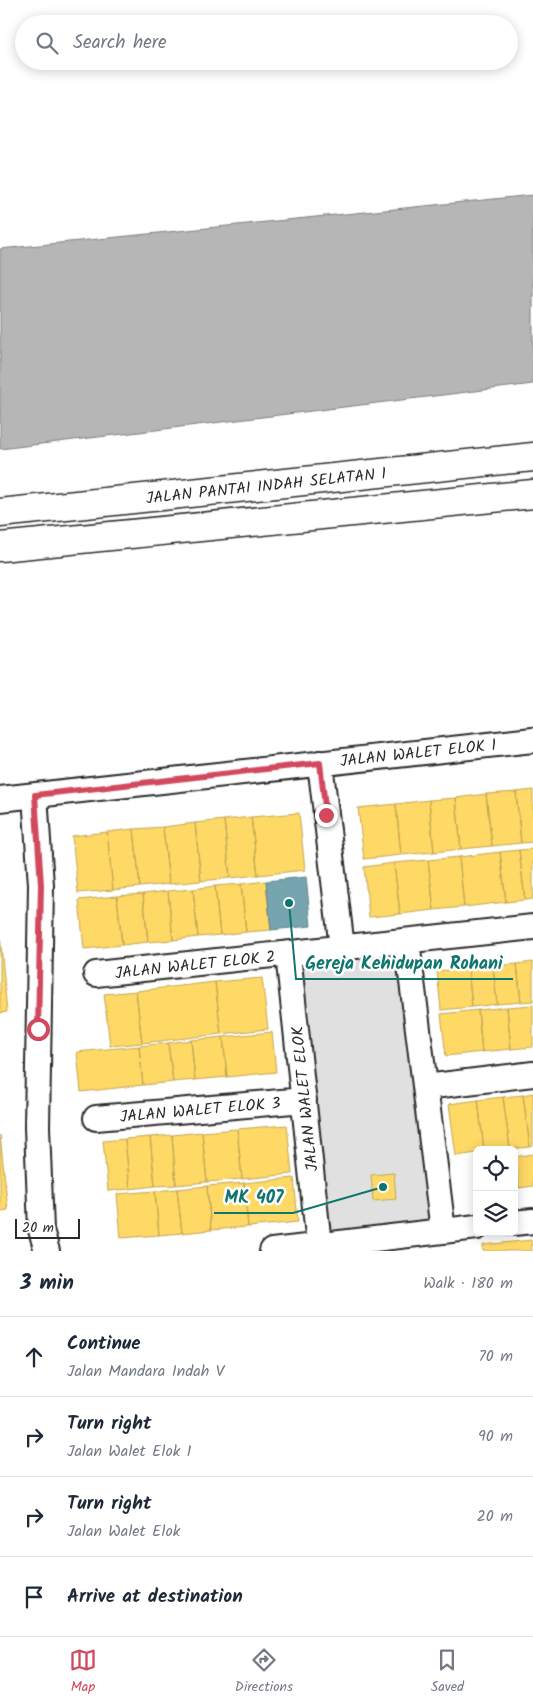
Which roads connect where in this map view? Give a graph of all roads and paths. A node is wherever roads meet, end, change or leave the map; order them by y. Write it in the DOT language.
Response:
graph roads {
  1 [pos="533,458"];
  2 [pos="533,494"];
  3 [pos="0,513"];
  4 [pos="0,547"];
  5 [pos="533,740"];
  6 [pos="320,763"];
  7 [pos="35,795"];
  8 [pos="0,799"];
  9 [pos="533,927"];
  10 [pos="407,941"];
  11 [pos="342,948"];
  12 [pos="288,954"];
  13 [pos="96,974"];
  14 [pos="533,1074"];
  15 [pos="425,1087"];
  16 [pos="304,1100"];
  17 [pos="96,1118"];
  18 [pos="533,1220"];
  19 [pos="518,1222"];
  20 [pos="473,1227"];
  21 [pos="443,1231"];
  22 [pos="376,1245"];
  23 [pos="320,1246"];
  24 [pos="47,1251"];
  25 [pos="272,1251"];
  1 -- 3 [label="street, JALAN PANTAI INDAH SELATAN 1"];
  2 -- 4 [label="street"];
  5 -- 6 [label="street, JALAN WALET ELOK 1"];
  6 -- 7 [label="street, JALAN WALET ELOK 1"];
  6 -- 11 [label="street"];
  7 -- 8 [label="street, JALAN WALET ELOK 1"];
  7 -- 24 [label="street"];
  9 -- 10 [label="street, JALAN WALET ELOK 2"];
  10 -- 11 [label="street, JALAN WALET ELOK 2"];
  10 -- 15 [label="street"];
  11 -- 12 [label="street, JALAN WALET ELOK 2"];
  12 -- 13 [label="street, JALAN WALET ELOK 2"];
  12 -- 16 [label="street, JALAN WALET ELOK"];
  14 -- 15 [label="street"];
  15 -- 21 [label="street"];
  16 -- 17 [label="street, JALAN WALET ELOK 3"];
  16 -- 23 [label="street, JALAN WALET ELOK"];
  18 -- 19 [label="street"];
  20 -- 21 [label="street"];
  21 -- 22 [label="street"];
  22 -- 23 [label="street"];
  23 -- 25 [label="street"];
}
